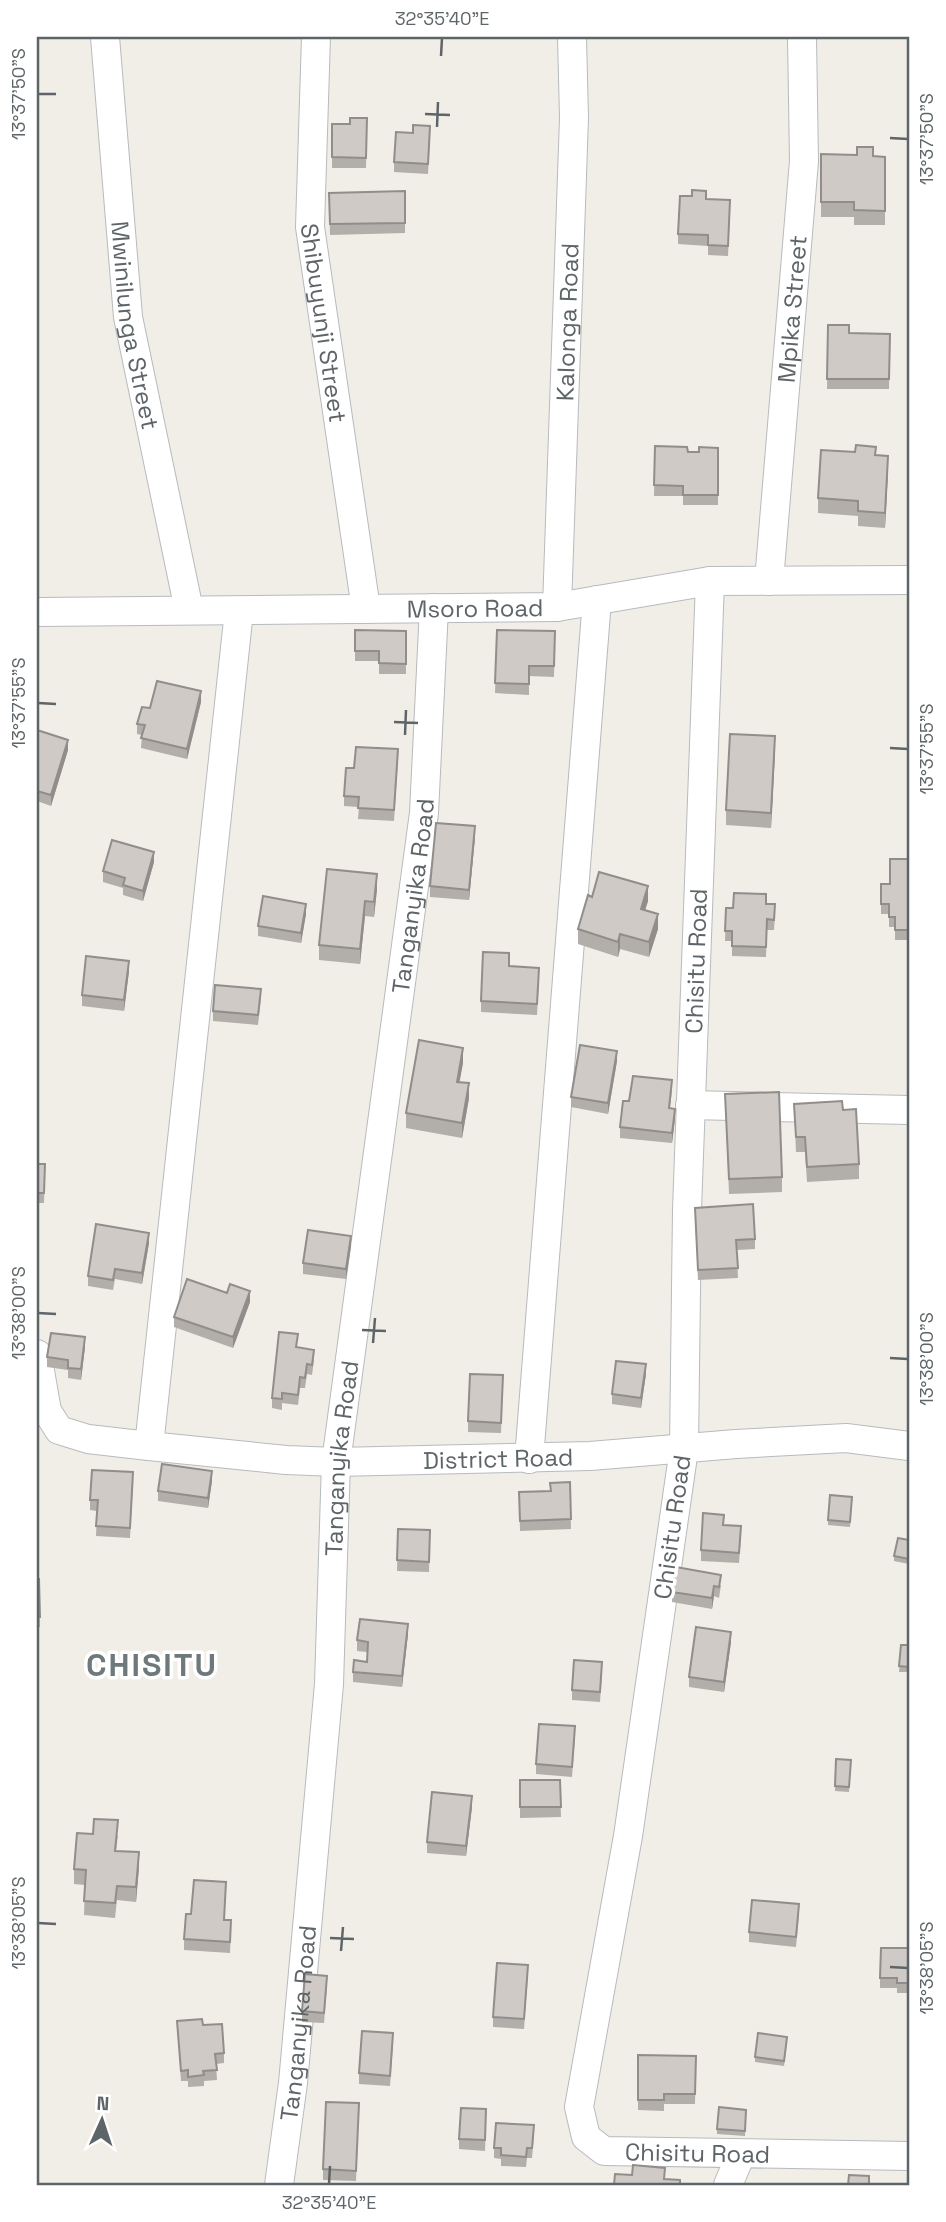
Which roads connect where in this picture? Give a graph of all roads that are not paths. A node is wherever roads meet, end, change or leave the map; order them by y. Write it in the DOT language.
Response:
graph roads {
  1 [pos="105,37"];
  2 [pos="316,37"];
  3 [pos="572,37"];
  4 [pos="802,37"];
  5 [pos="909,580"];
  6 [pos="710,581"];
  7 [pos="769,581"];
  8 [pos="597,600"];
  9 [pos="557,607"];
  10 [pos="434,608"];
  11 [pos="366,609"];
  12 [pos="189,610"];
  13 [pos="239,611"];
  14 [pos="37,612"];
  15 [pos="690,1105"];
  16 [pos="909,1110"];
  17 [pos="37,1354"];
  18 [pos="909,1446"];
  19 [pos="149,1447"];
  20 [pos="684,1449"];
  21 [pos="529,1459"];
  22 [pos="336,1462"];
  23 [pos="741,2154"];
  24 [pos="909,2157"];
  25 [pos="279,2185"];
  26 [pos="728,2185"];
  1 -- 12 [label="street, Mwinilunga Street"];
  2 -- 11 [label="street, Shibuyunji Street"];
  3 -- 9 [label="street, Kalonga Road"];
  4 -- 7 [label="street, Mpika Street"];
  5 -- 7 [label="street, Msoro Road"];
  6 -- 7 [label="street, Msoro Road"];
  6 -- 8 [label="street, Msoro Road"];
  6 -- 15 [label="street, Chisitu Road"];
  8 -- 9 [label="street, Msoro Road"];
  8 -- 21 [label="street"];
  9 -- 10 [label="street, Msoro Road"];
  10 -- 11 [label="street, Msoro Road"];
  10 -- 22 [label="street, Tanganyika Road"];
  11 -- 13 [label="street, Msoro Road"];
  12 -- 13 [label="street, Msoro Road"];
  12 -- 14 [label="street, Msoro Road"];
  13 -- 19 [label="street"];
  15 -- 16 [label="street"];
  15 -- 20 [label="street, Chisitu Road"];
  17 -- 19 [label="street, District Road"];
  18 -- 20 [label="street, District Road"];
  19 -- 22 [label="street, District Road"];
  20 -- 21 [label="street, District Road"];
  20 -- 23 [label="street, Chisitu Road"];
  21 -- 22 [label="street, District Road"];
  22 -- 25 [label="street, Tanganyika Road"];
  23 -- 24 [label="street, Chisitu Road"];
  23 -- 26 [label="street"];
}
